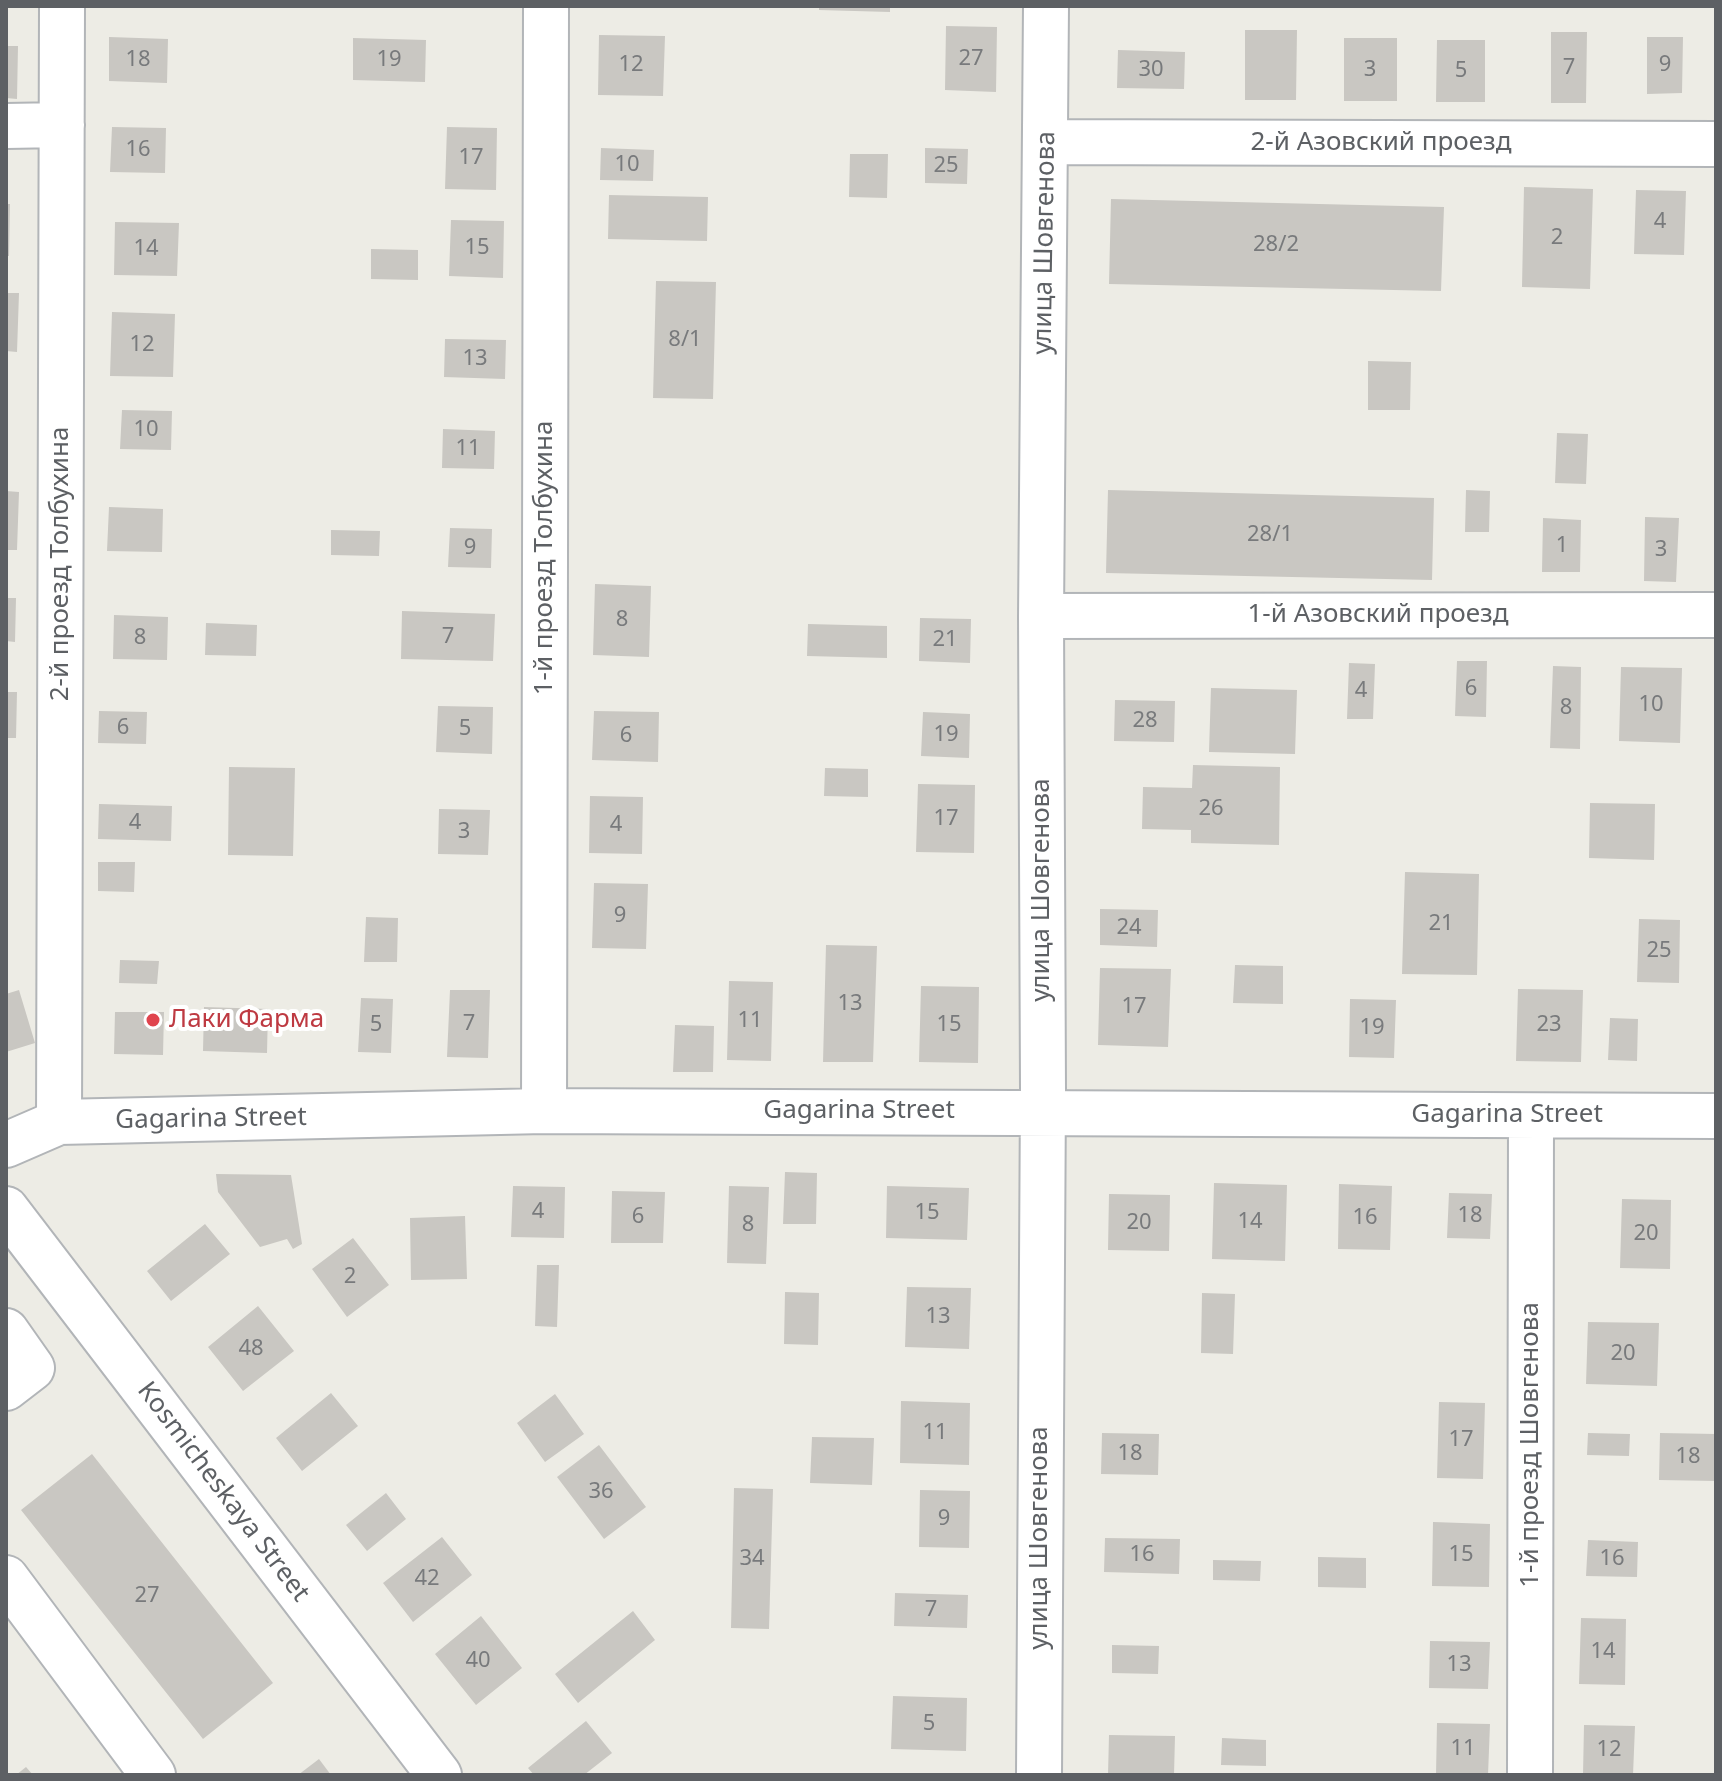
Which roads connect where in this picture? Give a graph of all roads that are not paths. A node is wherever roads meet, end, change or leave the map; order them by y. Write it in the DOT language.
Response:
graph roads {
  1 [pos="62,6"];
  2 [pos="546,6"];
  3 [pos="1046,6"];
  4 [pos="62,125"];
  5 [pos="6,126"];
  6 [pos="1046,142"];
  7 [pos="1716,144"];
  8 [pos="1716,615"];
  9 [pos="1041,616"];
  10 [pos="544,1111"];
  11 [pos="1042,1111"];
  12 [pos="1531,1116"];
  13 [pos="1716,1116"];
  14 [pos="59,1122"];
  15 [pos="6,1145"];
  16 [pos="6,1209"];
  17 [pos="6,1331"];
  18 [pos="6,1388"];
  19 [pos="6,1578"];
  20 [pos="153,1775"];
  21 [pos="439,1775"];
  22 [pos="1039,1775"];
  23 [pos="1530,1775"];
  1 -- 4 [label="street, 2-й проезд Толбухина"];
  2 -- 10 [label="street, 1-й проезд Толбухина"];
  3 -- 6 [label="street, улица Шовгенова"];
  4 -- 5 [label="street"];
  4 -- 14 [label="street, 2-й проезд Толбухина"];
  6 -- 7 [label="street, 2-й Азовский проезд"];
  6 -- 9 [label="street, улица Шовгенова"];
  8 -- 9 [label="street, 1-й Азовский проезд"];
  9 -- 11 [label="street, улица Шовгенова"];
  10 -- 11 [label="street, Gagarina Street"];
  10 -- 14 [label="street, Gagarina Street"];
  11 -- 12 [label="street, Gagarina Street"];
  11 -- 22 [label="street, улица Шовгенова"];
  12 -- 13 [label="street, Gagarina Street"];
  12 -- 23 [label="street, 1-й проезд Шовгенова"];
  14 -- 15 [label="street, Gagarina Street"];
  16 -- 21 [label="street, Kosmicheskaya Street"];
  17 -- 18 [label="street"];
  19 -- 20 [label="street"];
}
